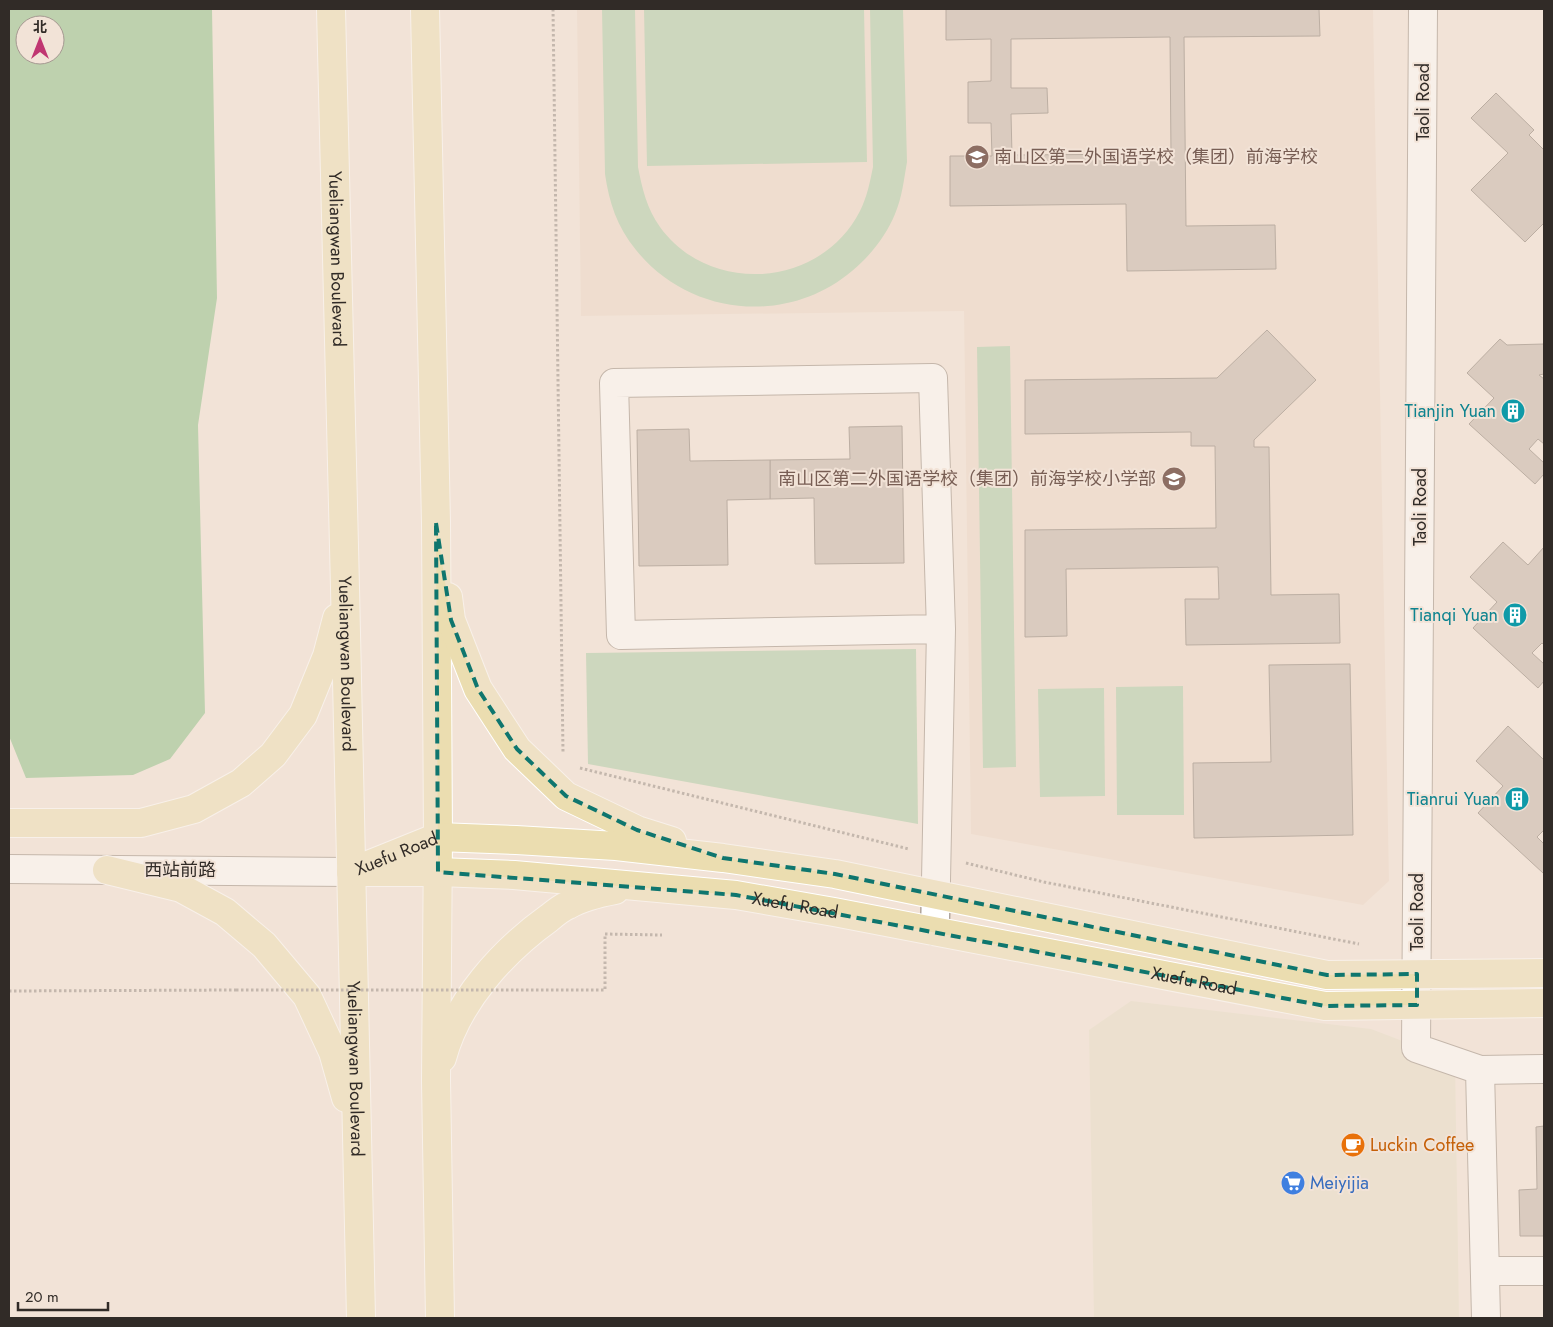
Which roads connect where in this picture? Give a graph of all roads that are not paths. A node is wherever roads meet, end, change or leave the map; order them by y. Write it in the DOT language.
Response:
graph roads {
  1 [pos="331,9"];
  2 [pos="425,9"];
  3 [pos="1423,9"];
  4 [pos="436,523"];
  5 [pos="345,588"];
  6 [pos="941,629"];
  7 [pos="9,822"];
  8 [pos="438,837"];
  9 [pos="723,858"];
  10 [pos="9,869"];
  11 [pos="107,870"];
  12 [pos="351,872"];
  13 [pos="438,872"];
  14 [pos="641,886"];
  15 [pos="935,895"];
  16 [pos="935,931"];
  17 [pos="1544,973"];
  18 [pos="1417,974"];
  19 [pos="1544,1003"];
  20 [pos="1417,1005"];
  21 [pos="1544,1069"];
  22 [pos="1480,1070"];
  23 [pos="436,1081"];
  24 [pos="357,1132"];
  25 [pos="1485,1271"];
  26 [pos="1544,1271"];
  27 [pos="361,1318"];
  28 [pos="440,1318"];
  29 [pos="1486,1318"];
  1 -- 5 [label="main road, Yueliangwan Boulevard"];
  2 -- 4 [label="main road"];
  3 -- 18 [label="street, Taoli Road"];
  4 -- 8 [label="main road"];
  4 -- 9 [label="main road"];
  5 -- 7 [label="main road"];
  5 -- 12 [label="main road, Yueliangwan Boulevard"];
  6 -- 6 [label="street"];
  6 -- 15 [label="street"];
  8 -- 9 [label="main road, Xuefu Road"];
  8 -- 12 [label="main road, Xuefu Road"];
  8 -- 13 [label="main road"];
  9 -- 15 [label="main road, Xuefu Road"];
  10 -- 11 [label="street, 西站前路"];
  11 -- 12 [label="street, 西站前路"];
  11 -- 24 [label="main road"];
  12 -- 13 [label="main road, Xuefu Road"];
  12 -- 24 [label="main road, Yueliangwan Boulevard"];
  13 -- 14 [label="main road, Xuefu Road"];
  13 -- 23 [label="main road"];
  14 -- 16 [label="main road, Xuefu Road"];
  14 -- 23 [label="main road"];
  15 -- 16 [label="street"];
  15 -- 18 [label="main road, Xuefu Road"];
  16 -- 20 [label="main road, Xuefu Road"];
  17 -- 18 [label="main road, Xuefu Road"];
  18 -- 20 [label="street, Taoli Road"];
  19 -- 20 [label="main road, Xuefu Road"];
  20 -- 22 [label="street, Taoli Road"];
  21 -- 22 [label="street"];
  22 -- 25 [label="street"];
  23 -- 28 [label="main road"];
  24 -- 27 [label="main road, Yueliangwan Boulevard"];
  25 -- 26 [label="street"];
  25 -- 29 [label="street"];
}
